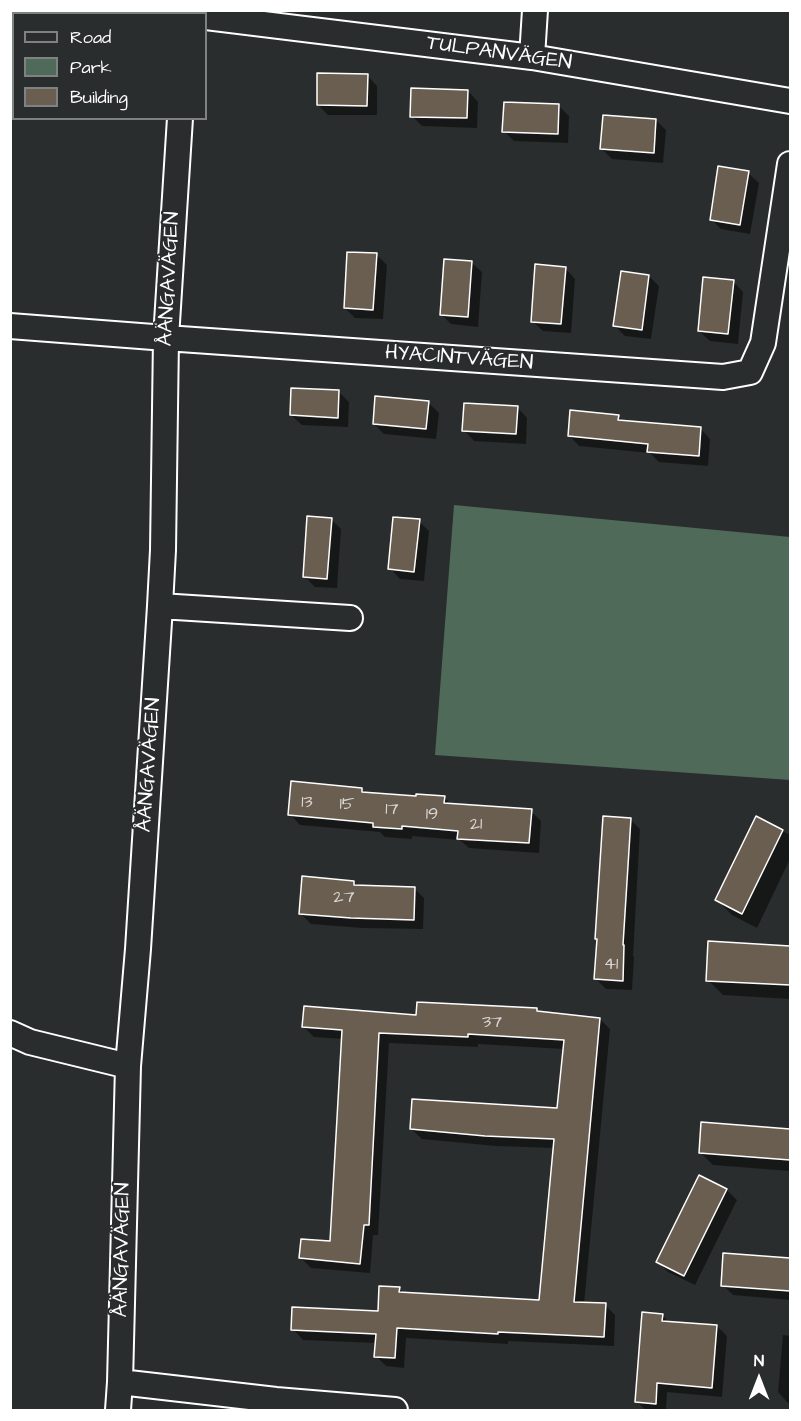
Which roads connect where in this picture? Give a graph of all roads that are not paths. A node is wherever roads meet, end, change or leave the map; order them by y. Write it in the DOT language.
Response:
graph roads {
  1 [pos="536,10"];
  2 [pos="207,17"];
  3 [pos="532,57"];
  4 [pos="790,101"];
  5 [pos="180,120"];
  6 [pos="790,164"];
  7 [pos="10,326"];
  8 [pos="166,338"];
  9 [pos="160,606"];
  10 [pos="350,618"];
  11 [pos="10,1033"];
  12 [pos="128,1066"];
  13 [pos="120,1382"];
  14 [pos="118,1410"];
  15 [pos="395,1410"];
  1 -- 3 [label="street"];
  2 -- 3 [label="street, TULPANVÄGEN"];
  3 -- 4 [label="street, TULPANVÄGEN"];
  5 -- 8 [label="street, ÅÄNGAVÄGEN"];
  6 -- 8 [label="street, HYACINTVÄGEN"];
  7 -- 8 [label="street, HYACINTVÄGEN"];
  8 -- 9 [label="street, ÅÄNGAVÄGEN"];
  9 -- 10 [label="street"];
  9 -- 12 [label="street, ÅÄNGAVÄGEN"];
  11 -- 12 [label="street"];
  12 -- 13 [label="street, ÅÄNGAVÄGEN"];
  13 -- 14 [label="street, ÅÄNGAVÄGEN"];
  13 -- 15 [label="street"];
}
